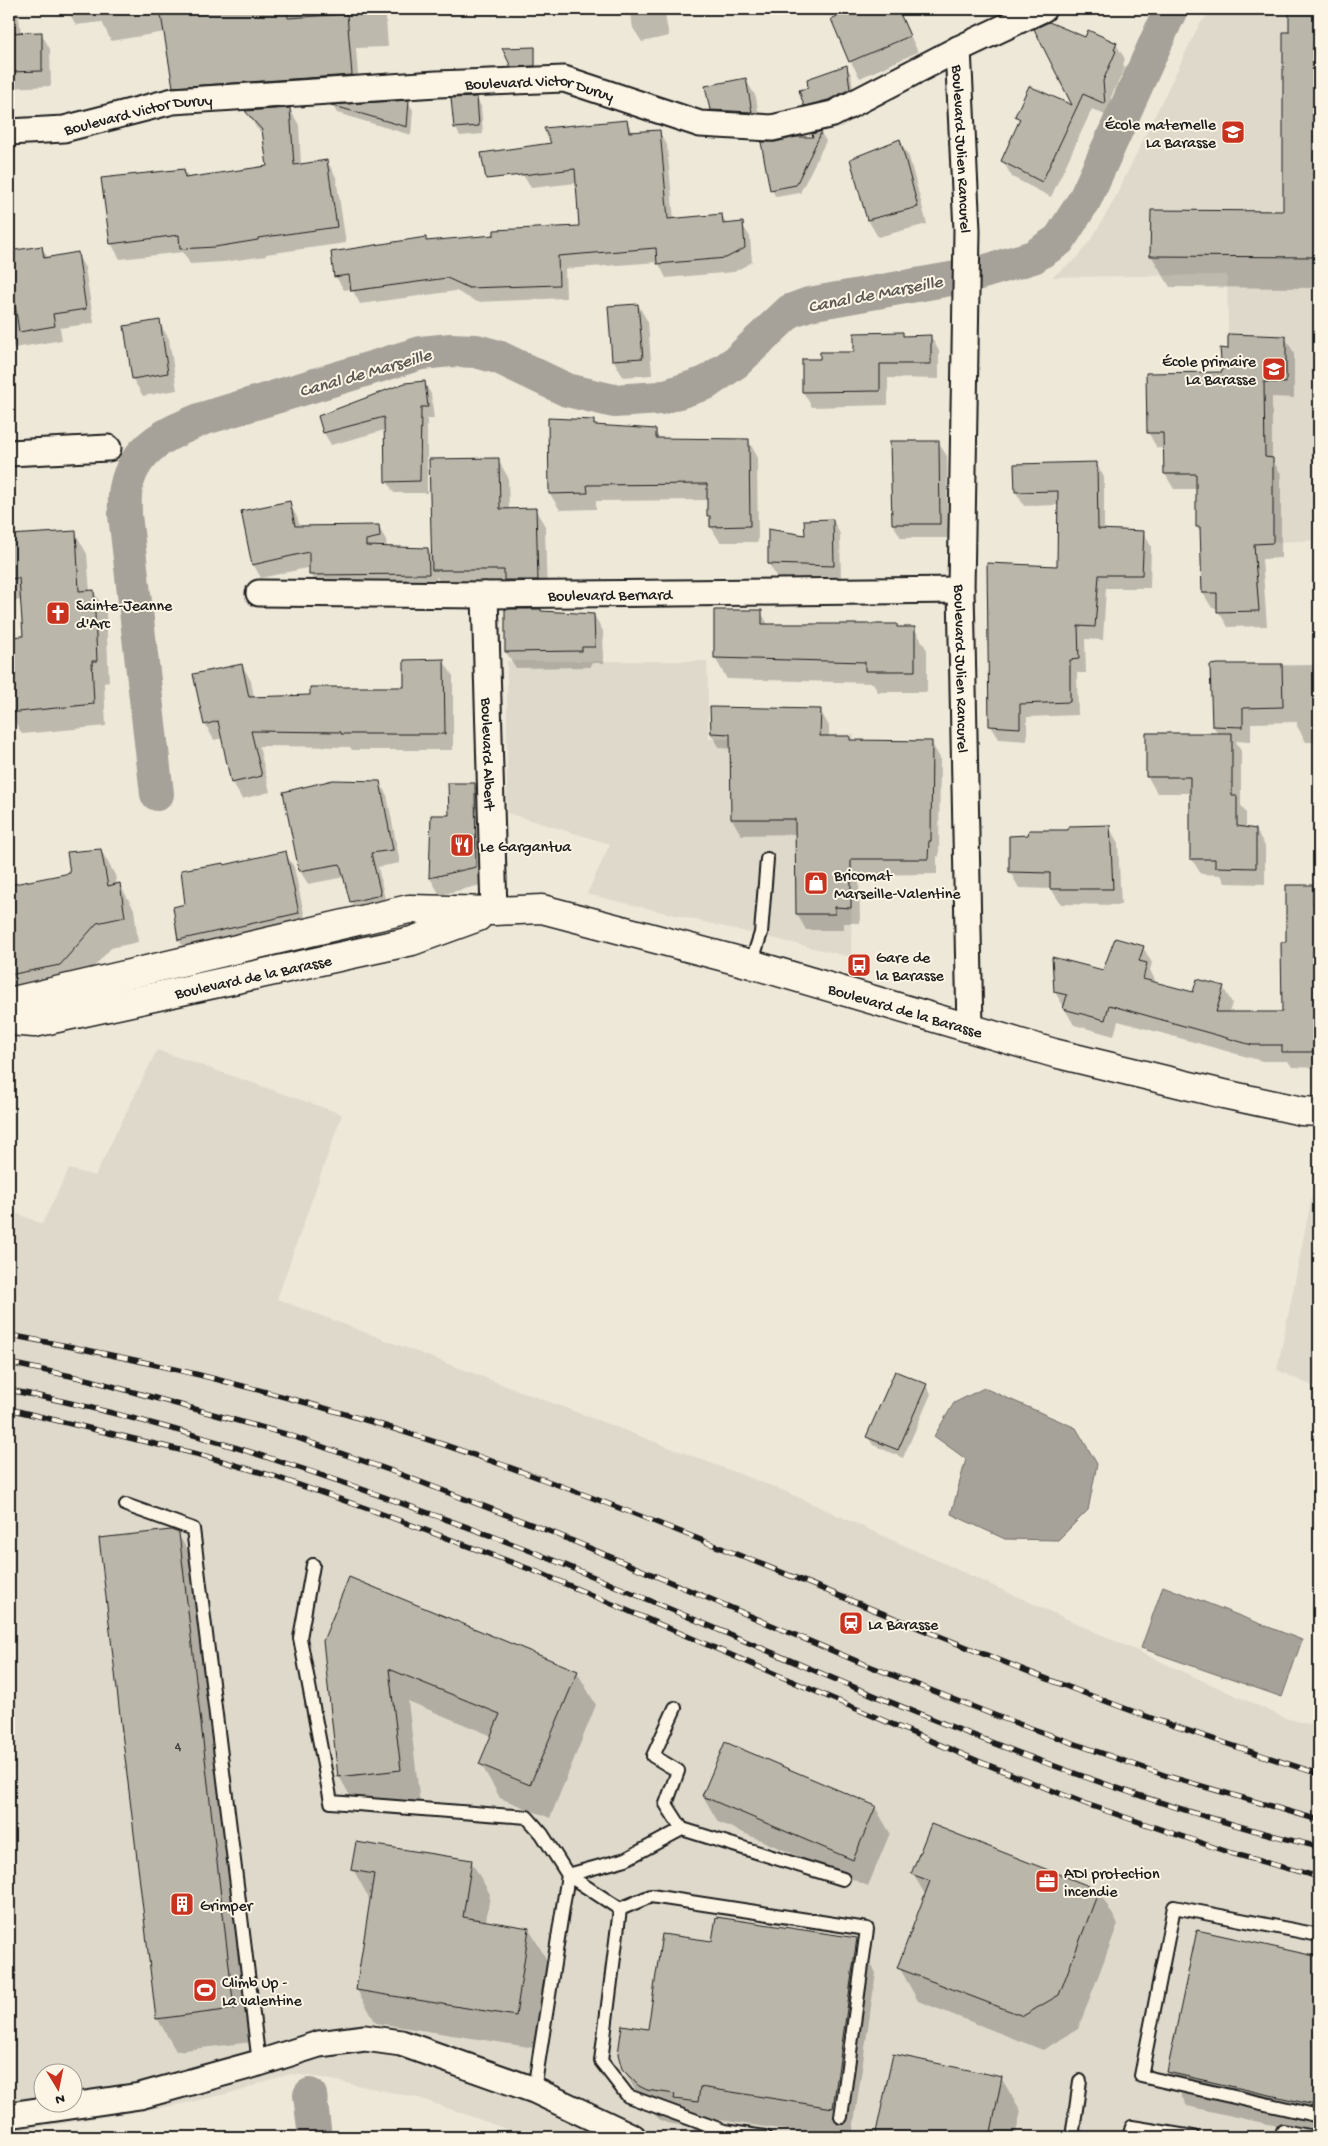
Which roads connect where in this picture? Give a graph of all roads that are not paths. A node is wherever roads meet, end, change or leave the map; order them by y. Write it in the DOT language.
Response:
graph roads {
  1 [pos="1043,9"];
  2 [pos="958,49"];
  3 [pos="9,132"];
  4 [pos="108,448"];
  5 [pos="9,453"];
  6 [pos="961,590"];
  7 [pos="259,593"];
  8 [pos="485,595"];
  9 [pos="767,859"];
  10 [pos="494,911"];
  11 [pos="751,964"];
  12 [pos="9,1002"];
  13 [pos="9,1021"];
  14 [pos="970,1028"];
  15 [pos="1319,1112"];
  16 [pos="126,1505"];
  17 [pos="313,1564"];
  18 [pos="675,1708"];
  19 [pos="682,1829"];
  20 [pos="568,1875"];
  21 [pos="843,1879"];
  22 [pos="620,1908"];
  23 [pos="1319,1935"];
  24 [pos="259,2063"];
  25 [pos="1080,2081"];
  26 [pos="534,2090"];
  27 [pos="9,2115"];
  28 [pos="1319,2116"];
  29 [pos="841,2117"];
  30 [pos="633,2137"];
  31 [pos="764,2137"];
  32 [pos="1076,2137"];
  33 [pos="1129,2137"];
  34 [pos="1193,2137"];
  35 [pos="1281,2137"];
  36 [pos="1313,2137"];
  1 -- 2 [label="street, Boulevard Victor Duruy"];
  2 -- 3 [label="street, Boulevard Victor Duruy"];
  2 -- 6 [label="street, Boulevard Julien Rancurel"];
  4 -- 5 [label="street"];
  6 -- 8 [label="street, Boulevard Bernard"];
  6 -- 14 [label="street, Boulevard Julien Rancurel"];
  7 -- 8 [label="street, Boulevard Bernard"];
  8 -- 10 [label="street, Boulevard Albert"];
  9 -- 11 [label="lane"];
  10 -- 11 [label="main road, Boulevard de la Barasse"];
  10 -- 12 [label="main road, Boulevard de la Barasse"];
  10 -- 13 [label="main road, Boulevard de la Barasse"];
  11 -- 14 [label="main road, Boulevard de la Barasse"];
  14 -- 15 [label="main road, Boulevard de la Barasse"];
  16 -- 24 [label="lane"];
  17 -- 20 [label="lane"];
  18 -- 19 [label="lane"];
  19 -- 20 [label="lane"];
  19 -- 21 [label="lane"];
  20 -- 22 [label="lane"];
  20 -- 26 [label="lane"];
  22 -- 29 [label="lane"];
  22 -- 31 [label="lane"];
  23 -- 28 [label="lane"];
  24 -- 26 [label="street"];
  24 -- 27 [label="street"];
  25 -- 32 [label="lane"];
  26 -- 30 [label="street"];
  33 -- 34 [label="lane"];
  35 -- 36 [label="lane"];
}
